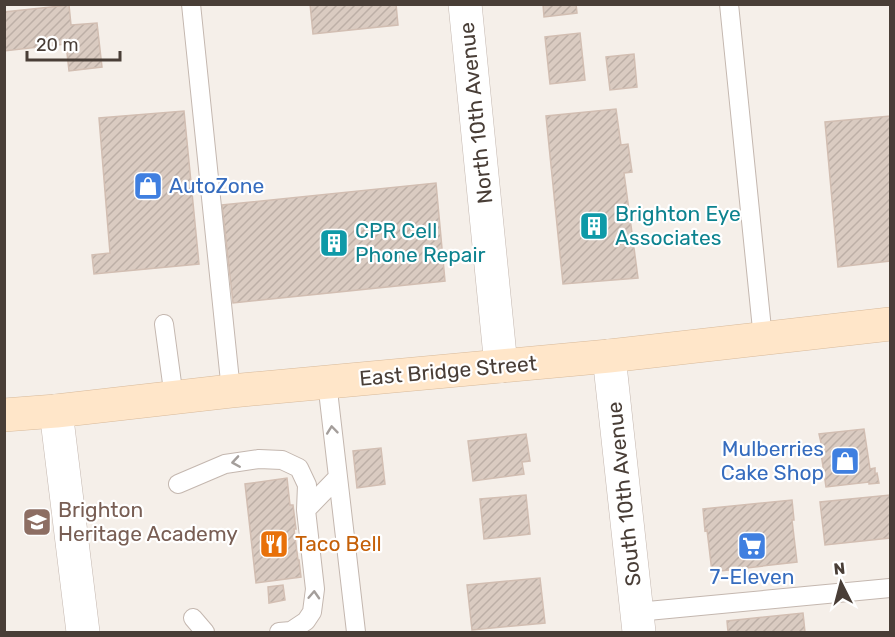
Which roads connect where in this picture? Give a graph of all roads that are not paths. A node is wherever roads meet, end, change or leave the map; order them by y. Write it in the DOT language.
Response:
graph roads {
  1 [pos="191,4"];
  2 [pos="465,4"];
  3 [pos="729,4"];
  4 [pos="164,324"];
  5 [pos="891,324"];
  6 [pos="763,339"];
  7 [pos="609,356"];
  8 [pos="501,366"];
  9 [pos="327,382"];
  10 [pos="231,391"];
  11 [pos="174,398"];
  12 [pos="56,411"];
  13 [pos="4,416"];
  14 [pos="338,477"];
  15 [pos="178,484"];
  16 [pos="306,510"];
  17 [pos="891,588"];
  18 [pos="193,618"];
  19 [pos="638,622"];
  20 [pos="82,633"];
  21 [pos="205,633"];
  22 [pos="279,633"];
  23 [pos="356,633"];
  1 -- 10 [label="lane"];
  2 -- 8 [label="street, North 10th Avenue"];
  3 -- 6 [label="lane"];
  4 -- 11 [label="lane"];
  5 -- 6 [label="main road, East Bridge Street"];
  6 -- 7 [label="main road, East Bridge Street"];
  7 -- 8 [label="main road, East Bridge Street"];
  7 -- 19 [label="street, South 10th Avenue"];
  8 -- 9 [label="main road, East Bridge Street"];
  9 -- 10 [label="main road, East Bridge Street"];
  14 -- 9 [label="lane, one-way"];
  10 -- 11 [label="main road, East Bridge Street"];
  11 -- 12 [label="main road, East Bridge Street"];
  12 -- 13 [label="main road, East Bridge Street"];
  12 -- 20 [label="street"];
  14 -- 16 [label="lane"];
  14 -- 23 [label="lane"];
  16 -- 15 [label="lane, one-way"];
  22 -- 16 [label="lane, one-way"];
  17 -- 19 [label="lane"];
  18 -- 21 [label="lane"];
}
